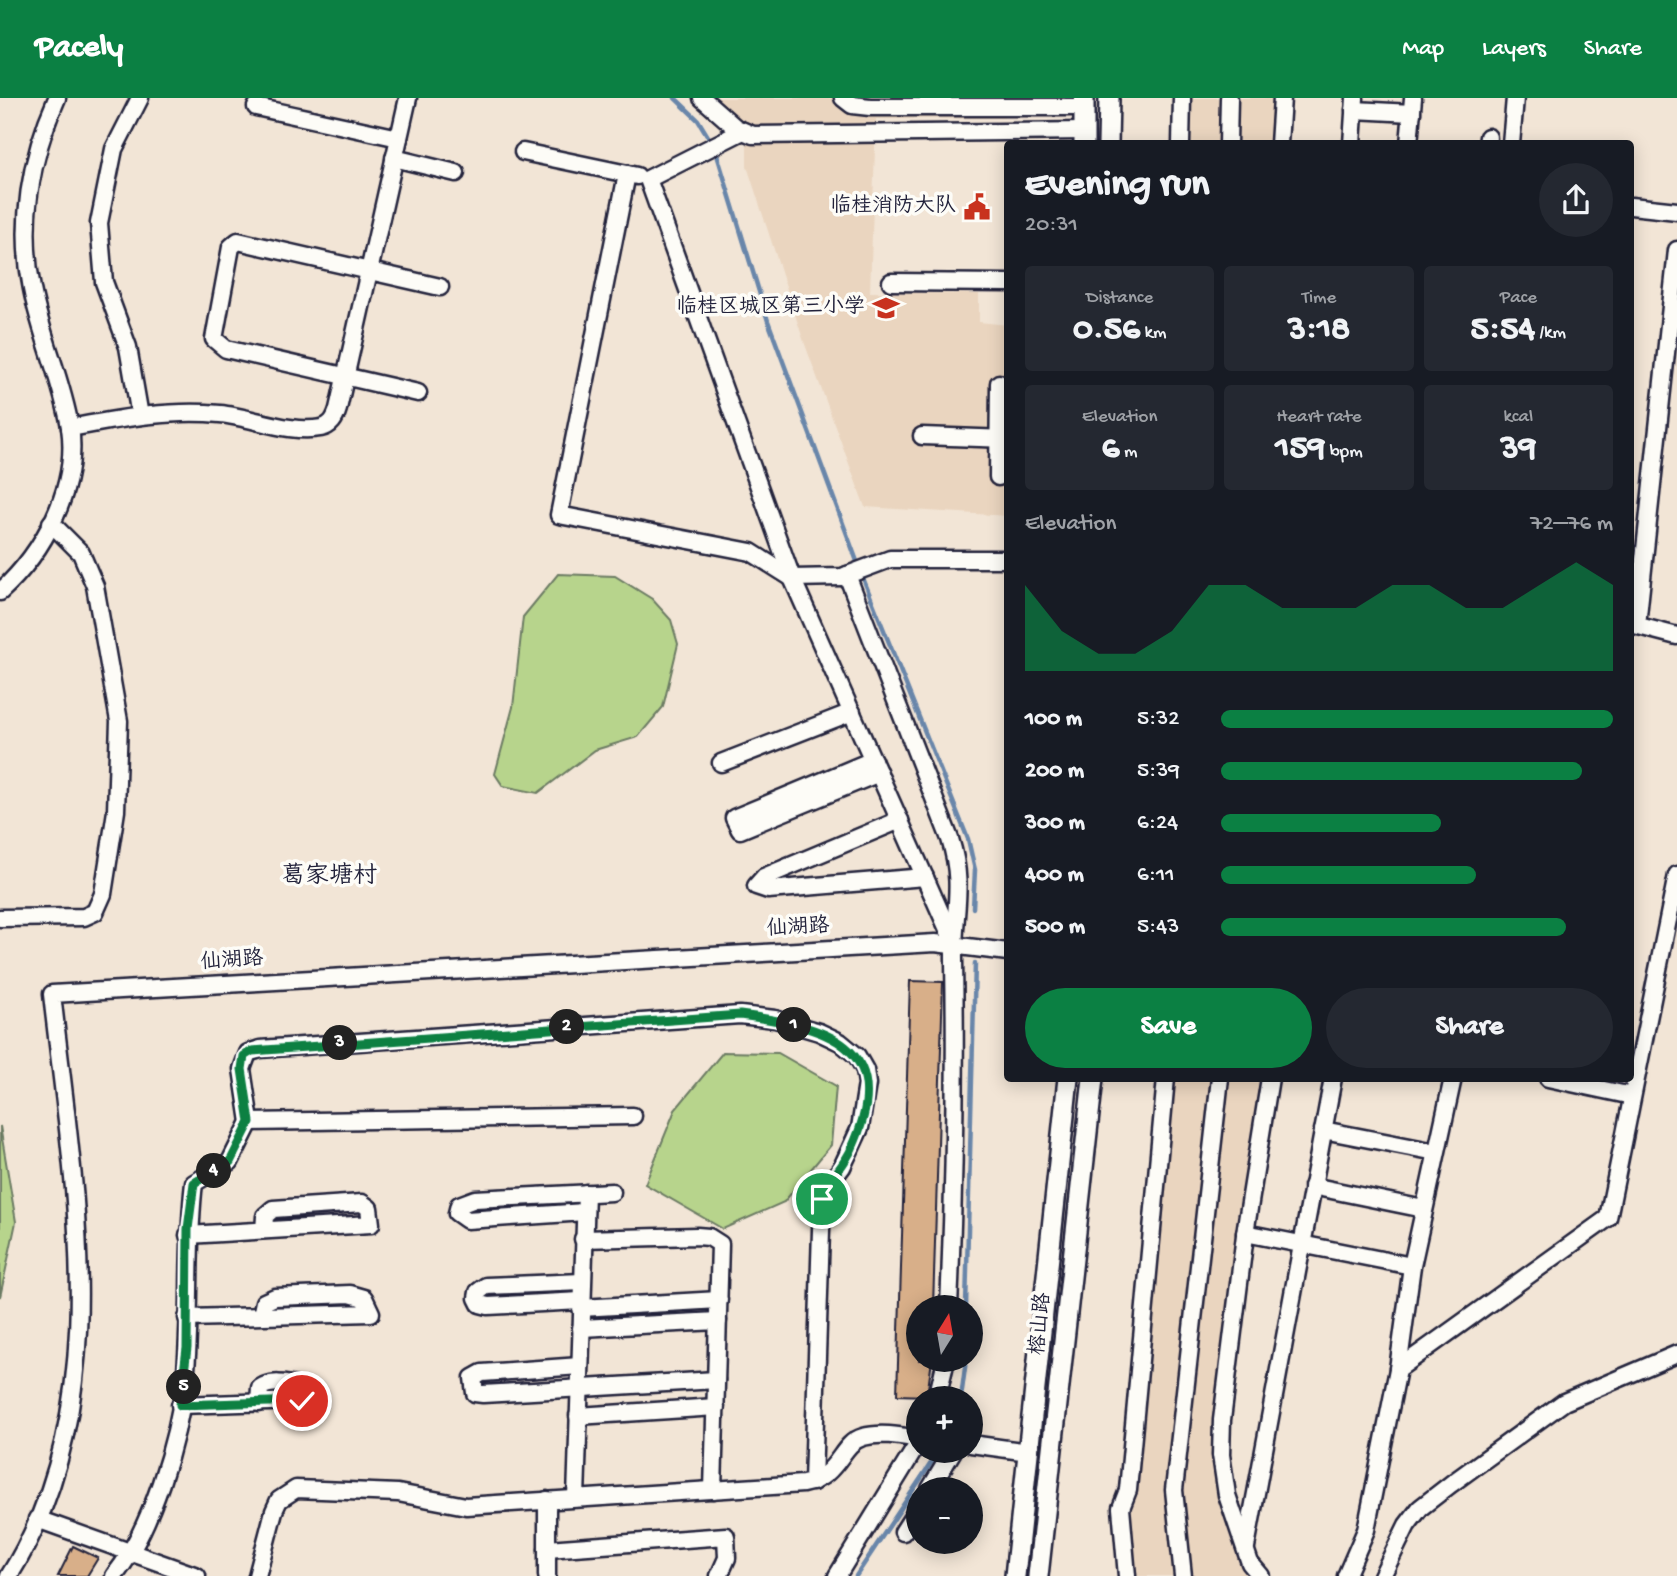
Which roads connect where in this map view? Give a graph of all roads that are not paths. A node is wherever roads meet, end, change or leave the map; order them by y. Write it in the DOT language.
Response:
graph roads {
  1 [pos="57,98"];
  2 [pos="140,98"];
  3 [pos="408,98"];
  4 [pos="702,98"];
  5 [pos="843,98"];
  6 [pos="1109,98"];
  7 [pos="1182,98"];
  8 [pos="1229,98"];
  9 [pos="1282,98"];
  10 [pos="1515,98"];
  11 [pos="1084,103"];
  12 [pos="997,104"];
  13 [pos="1354,104"];
  14 [pos="1413,106"];
  15 [pos="256,107"];
  16 [pos="743,131"];
  17 [pos="1084,137"];
  18 [pos="399,138"];
  19 [pos="1108,140"];
  20 [pos="1181,140"];
  21 [pos="1228,140"];
  22 [pos="1279,140"];
  23 [pos="1352,140"];
  24 [pos="1409,140"];
  25 [pos="1511,140"];
  26 [pos="523,152"];
  27 [pos="394,158"];
  28 [pos="456,173"];
  29 [pos="627,174"];
  30 [pos="648,178"];
  31 [pos="1634,206"];
  32 [pos="1677,211"];
  33 [pos="1677,250"];
  34 [pos="369,270"];
  35 [pos="891,282"];
  36 [pos="1004,283"];
  37 [pos="440,287"];
  38 [pos="345,377"];
  39 [pos="999,383"];
  40 [pos="418,393"];
  41 [pos="140,416"];
  42 [pos="70,428"];
  43 [pos="922,436"];
  44 [pos="1003,438"];
  45 [pos="998,477"];
  46 [pos="51,523"];
  47 [pos="1004,559"];
  48 [pos="847,575"];
  49 [pos="792,578"];
  50 [pos="0,592"];
  51 [pos="1634,624"];
  52 [pos="1677,636"];
  53 [pos="852,712"];
  54 [pos="721,763"];
  55 [pos="876,767"];
  56 [pos="900,820"];
  57 [pos="1677,874"];
  58 [pos="925,877"];
  59 [pos="0,918"];
  60 [pos="954,943"];
  61 [pos="1004,945"];
  62 [pos="987,948"];
  63 [pos="1004,954"];
  64 [pos="1068,1082"];
  65 [pos="1093,1082"];
  66 [pos="1166,1082"];
  67 [pos="1220,1082"];
  68 [pos="1269,1082"];
  69 [pos="1331,1082"];
  70 [pos="1452,1082"];
  71 [pos="1567,1082"];
  72 [pos="1632,1096"];
  73 [pos="633,1116"];
  74 [pos="250,1122"];
  75 [pos="1323,1130"];
  76 [pos="1436,1152"];
  77 [pos="1312,1186"];
  78 [pos="612,1192"];
  79 [pos="586,1193"];
  80 [pos="1424,1209"];
  81 [pos="585,1212"];
  82 [pos="264,1230"];
  83 [pos="1245,1233"];
  84 [pos="188,1235"];
  85 [pos="583,1239"];
  86 [pos="1302,1244"];
  87 [pos="1412,1265"];
  88 [pos="582,1282"];
  89 [pos="949,1295"];
  90 [pos="719,1300"];
  91 [pos="581,1304"];
  92 [pos="261,1316"];
  93 [pos="187,1318"];
  94 [pos="718,1321"];
  95 [pos="581,1328"];
  96 [pos="1677,1354"];
  97 [pos="580,1366"];
  98 [pos="1398,1369"];
  99 [pos="716,1381"];
  100 [pos="579,1389"];
  101 [pos="259,1402"];
  102 [pos="180,1405"];
  103 [pos="716,1407"];
  104 [pos="578,1416"];
  105 [pos="906,1438"];
  106 [pos="983,1446"];
  107 [pos="1029,1452"];
  108 [pos="906,1462"];
  109 [pos="813,1482"];
  110 [pos="713,1490"];
  111 [pos="576,1498"];
  112 [pos="547,1500"];
  113 [pos="37,1519"];
  114 [pos="906,1527"];
  115 [pos="903,1532"];
  116 [pos="547,1549"];
  117 [pos="1245,1549"];
  118 [pos="131,1555"];
  119 [pos="9,1576"];
  120 [pos="114,1576"];
  121 [pos="197,1576"];
  122 [pos="257,1576"];
  123 [pos="547,1576"];
  124 [pos="719,1576"];
  125 [pos="837,1576"];
  126 [pos="1015,1576"];
  127 [pos="1038,1576"];
  128 [pos="1127,1576"];
  129 [pos="1182,1576"];
  130 [pos="1261,1576"];
  131 [pos="1346,1576"];
  132 [pos="1382,1576"];
  1 -- 42 [label="street"];
  2 -- 41 [label="street"];
  3 -- 18 [label="street"];
  4 -- 16 [label="street"];
  5 -- 12 [label="street"];
  6 -- 19 [label="main road"];
  7 -- 20 [label="street"];
  8 -- 21 [label="street"];
  9 -- 22 [label="street"];
  10 -- 25 [label="street"];
  11 -- 12 [label="street"];
  11 -- 17 [label="main road"];
  13 -- 14 [label="street"];
  13 -- 23 [label="street"];
  14 -- 24 [label="street"];
  15 -- 18 [label="street"];
  16 -- 17 [label="street"];
  16 -- 30 [label="street"];
  18 -- 27 [label="street"];
  26 -- 29 [label="street"];
  27 -- 28 [label="street"];
  27 -- 34 [label="street"];
  29 -- 30 [label="street"];
  29 -- 49 [label="street"];
  30 -- 49 [label="street"];
  31 -- 32 [label="street"];
  33 -- 51 [label="street"];
  34 -- 37 [label="street"];
  34 -- 38 [label="street"];
  34 -- 38 [label="street"];
  35 -- 36 [label="street"];
  38 -- 40 [label="street"];
  38 -- 41 [label="street"];
  39 -- 44 [label="street"];
  41 -- 42 [label="street"];
  42 -- 46 [label="street"];
  43 -- 44 [label="street"];
  44 -- 45 [label="street"];
  46 -- 50 [label="street"];
  46 -- 59 [label="street"];
  47 -- 48 [label="street"];
  48 -- 49 [label="street"];
  48 -- 60 [label="street"];
  49 -- 53 [label="street"];
  51 -- 52 [label="street"];
  53 -- 54 [label="street"];
  53 -- 55 [label="street"];
  55 -- 55 [label="street"];
  55 -- 56 [label="street"];
  56 -- 58 [label="street"];
  56 -- 58 [label="street"];
  57 -- 72 [label="street"];
  58 -- 60 [label="street"];
  60 -- 62 [label="street, 仙湖路"];
  60 -- 89 [label="street"];
  60 -- 113 [label="street, 仙湖路"];
  61 -- 62 [label="street"];
  62 -- 63 [label="street, 仙湖路"];
  64 -- 107 [label="main road, 榕山路"];
  65 -- 127 [label="main road, 榕山路"];
  66 -- 128 [label="street"];
  67 -- 129 [label="street"];
  68 -- 83 [label="street"];
  69 -- 75 [label="street"];
  70 -- 76 [label="street"];
  71 -- 72 [label="street"];
  72 -- 98 [label="street"];
  73 -- 74 [label="street"];
  74 -- 84 [label="street"];
  74 -- 109 [label="street"];
  75 -- 76 [label="street"];
  75 -- 77 [label="street"];
  76 -- 80 [label="street"];
  77 -- 80 [label="street"];
  77 -- 86 [label="street"];
  78 -- 79 [label="street"];
  79 -- 81 [label="street"];
  79 -- 81 [label="street"];
  80 -- 87 [label="street"];
  81 -- 85 [label="street"];
  82 -- 82 [label="street"];
  82 -- 84 [label="street"];
  83 -- 86 [label="street"];
  83 -- 117 [label="street"];
  84 -- 93 [label="street"];
  85 -- 88 [label="street"];
  85 -- 90 [label="street"];
  86 -- 87 [label="street"];
  86 -- 117 [label="street"];
  87 -- 98 [label="street"];
  88 -- 91 [label="street"];
  88 -- 91 [label="street"];
  90 -- 91 [label="street"];
  90 -- 94 [label="street"];
  91 -- 95 [label="street"];
  92 -- 92 [label="street"];
  92 -- 93 [label="street"];
  93 -- 102 [label="street"];
  94 -- 95 [label="street"];
  94 -- 99 [label="street"];
  95 -- 97 [label="street"];
  96 -- 132 [label="street"];
  97 -- 100 [label="street"];
  97 -- 100 [label="street"];
  98 -- 131 [label="street"];
  99 -- 100 [label="street"];
  99 -- 103 [label="street"];
  100 -- 104 [label="street"];
  101 -- 102 [label="street"];
  102 -- 118 [label="street"];
  103 -- 104 [label="street"];
  103 -- 110 [label="street"];
  104 -- 111 [label="street"];
  105 -- 109 [label="street"];
  106 -- 107 [label="street"];
  107 -- 126 [label="main road, 榕山路"];
  108 -- 125 [label="street"];
  109 -- 110 [label="street"];
  110 -- 111 [label="street"];
  111 -- 112 [label="street"];
  112 -- 116 [label="street"];
  112 -- 122 [label="street"];
  113 -- 118 [label="street"];
  113 -- 119 [label="street, 仙湖路"];
  114 -- 115 [label="street"];
  116 -- 123 [label="street"];
  116 -- 124 [label="street"];
  117 -- 130 [label="street"];
  118 -- 120 [label="street"];
  118 -- 121 [label="street"];
}
